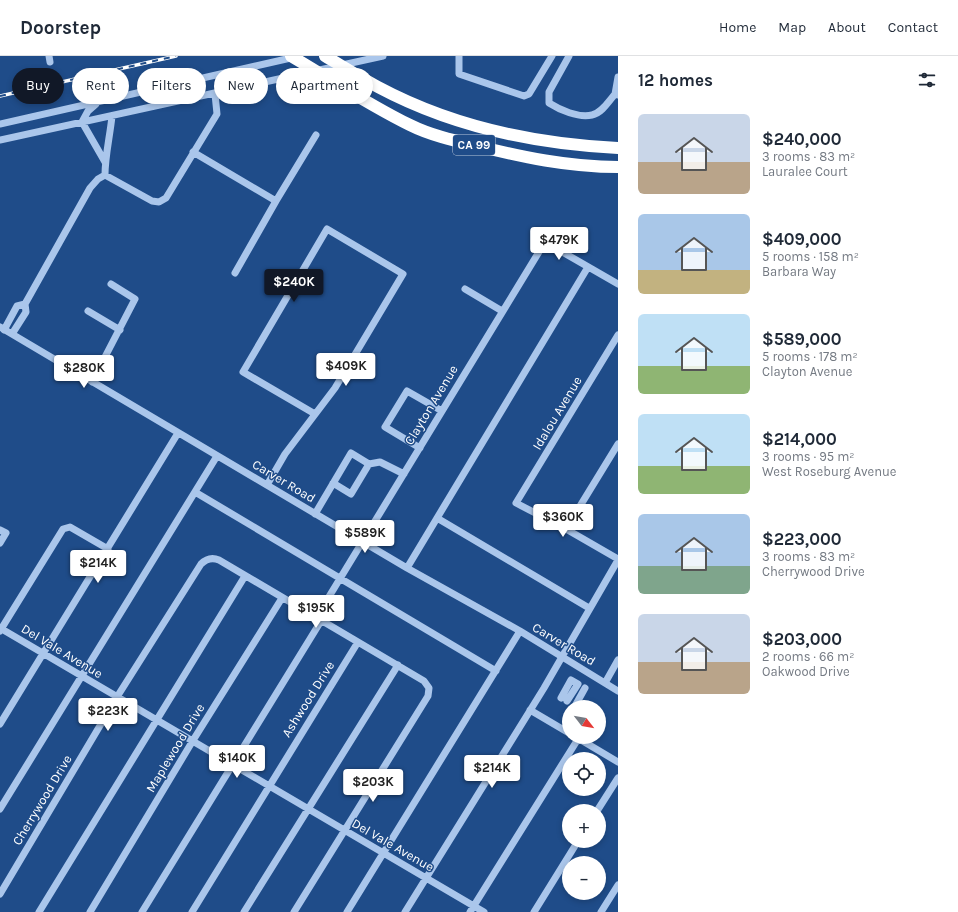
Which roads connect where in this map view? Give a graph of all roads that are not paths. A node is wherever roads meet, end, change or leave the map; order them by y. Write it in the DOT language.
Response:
graph roads {
  1 [pos="291,56"];
  2 [pos="301,56"];
  3 [pos="325,56"];
  4 [pos="383,56"];
  5 [pos="459,56"];
  6 [pos="552,56"];
  7 [pos="569,56"];
  8 [pos="618,78"];
  9 [pos="268,82"];
  10 [pos="214,94"];
  11 [pos="129,95"];
  12 [pos="617,95"];
  13 [pos="90,104"];
  14 [pos="99,104"];
  15 [pos="216,104"];
  16 [pos="112,116"];
  17 [pos="82,122"];
  18 [pos="0,124"];
  19 [pos="316,135"];
  20 [pos="0,140"];
  21 [pos="618,148"];
  22 [pos="193,152"];
  23 [pos="105,162"];
  24 [pos="618,167"];
  25 [pos="105,175"];
  26 [pos="276,201"];
  27 [pos="585,265"];
  28 [pos="235,273"];
  29 [pos="111,284"];
  30 [pos="618,284"];
  31 [pos="465,289"];
  32 [pos="25,304"];
  33 [pos="88,311"];
  34 [pos="502,311"];
  35 [pos="2,328"];
  36 [pos="120,330"];
  37 [pos="12,334"];
  38 [pos="618,335"];
  39 [pos="92,382"];
  40 [pos="442,412"];
  41 [pos="315,414"];
  42 [pos="178,433"];
  43 [pos="618,444"];
  44 [pos="420,448"];
  45 [pos="217,456"];
  46 [pos="369,464"];
  47 [pos="404,474"];
  48 [pos="333,483"];
  49 [pos="267,485"];
  50 [pos="195,492"];
  51 [pos="315,514"];
  52 [pos="437,518"];
  53 [pos="566,529"];
  54 [pos="3,532"];
  55 [pos="363,542"];
  56 [pos="0,543"];
  57 [pos="108,549"];
  58 [pos="618,559"];
  59 [pos="407,568"];
  60 [pos="245,576"];
  61 [pos="340,578"];
  62 [pos="282,598"];
  63 [pos="589,608"];
  64 [pos="318,619"];
  65 [pos="1,629"];
  66 [pos="520,631"];
  67 [pos="358,642"];
  68 [pos="43,654"];
  69 [pos="562,656"];
  70 [pos="618,660"];
  71 [pos="398,665"];
  72 [pos="496,671"];
  73 [pos="82,676"];
  74 [pos="605,683"];
  75 [pos="585,688"];
  76 [pos="618,691"];
  77 [pos="117,697"];
  78 [pos="574,700"];
  79 [pos="530,710"];
  80 [pos="157,721"];
  81 [pos="0,724"];
  82 [pos="562,729"];
  83 [pos="192,742"];
  84 [pos="573,744"];
  85 [pos="587,744"];
  86 [pos="618,762"];
  87 [pos="232,765"];
  88 [pos="618,778"];
  89 [pos="269,787"];
  90 [pos="601,804"];
  91 [pos="0,809"];
  92 [pos="309,810"];
  93 [pos="345,830"];
  94 [pos="574,848"];
  95 [pos="384,853"];
  96 [pos="427,878"];
  97 [pos="618,885"];
  98 [pos="0,894"];
  99 [pos="472,909"];
  100 [pos="39,912"];
  101 [pos="90,912"];
  102 [pos="142,912"];
  103 [pos="192,912"];
  104 [pos="244,912"];
  105 [pos="294,912"];
  106 [pos="347,912"];
  107 [pos="405,912"];
  108 [pos="484,912"];
  109 [pos="534,912"];
  110 [pos="601,912"];
  1 -- 24 [label="highway, CA 99"];
  2 -- 11 [label="street"];
  3 -- 21 [label="highway, CA 99"];
  4 -- 9 [label="street"];
  5 -- 6 [label="street"];
  7 -- 12 [label="street"];
  8 -- 12 [label="street"];
  10 -- 16 [label="street"];
  13 -- 18 [label="street"];
  14 -- 17 [label="street"];
  15 -- 22 [label="street"];
  16 -- 17 [label="street"];
  16 -- 23 [label="street"];
  17 -- 20 [label="street"];
  17 -- 23 [label="street"];
  19 -- 26 [label="street"];
  22 -- 25 [label="street"];
  22 -- 26 [label="street"];
  23 -- 25 [label="street"];
  25 -- 32 [label="street"];
  26 -- 28 [label="street"];
  27 -- 30 [label="street"];
  27 -- 34 [label="street, Clayton Avenue"];
  27 -- 52 [label="street"];
  29 -- 36 [label="street"];
  31 -- 34 [label="street"];
  32 -- 35 [label="street"];
  32 -- 37 [label="street"];
  33 -- 36 [label="street"];
  34 -- 40 [label="street, Clayton Avenue"];
  35 -- 37 [label="street, Carver Road"];
  36 -- 39 [label="street"];
  37 -- 39 [label="street, Carver Road"];
  38 -- 53 [label="street, Idalou Avenue"];
  39 -- 42 [label="street, Carver Road"];
  40 -- 44 [label="street, Clayton Avenue"];
  40 -- 44 [label="street"];
  41 -- 41 [label="street"];
  41 -- 49 [label="street"];
  42 -- 45 [label="street, Carver Road"];
  42 -- 57 [label="street"];
  43 -- 53 [label="street"];
  44 -- 47 [label="street, Clayton Avenue"];
  45 -- 49 [label="street, Carver Road"];
  45 -- 50 [label="street"];
  46 -- 47 [label="street"];
  46 -- 48 [label="street"];
  46 -- 48 [label="street"];
  47 -- 55 [label="street, Clayton Avenue"];
  48 -- 51 [label="street"];
  49 -- 51 [label="street, Carver Road"];
  50 -- 61 [label="street"];
  50 -- 73 [label="street"];
  51 -- 55 [label="street, Carver Road"];
  52 -- 59 [label="street"];
  52 -- 63 [label="street"];
  53 -- 58 [label="street"];
  54 -- 56 [label="street"];
  55 -- 59 [label="street, Carver Road"];
  55 -- 61 [label="street, Clayton Avenue"];
  57 -- 65 [label="street"];
  57 -- 68 [label="street"];
  58 -- 63 [label="street"];
  59 -- 66 [label="street, Carver Road"];
  60 -- 62 [label="street"];
  60 -- 77 [label="street, Cherrywood Drive"];
  60 -- 80 [label="street"];
  61 -- 64 [label="street, Clayton Avenue"];
  61 -- 72 [label="street"];
  62 -- 64 [label="street"];
  62 -- 83 [label="street, Maplewood Drive"];
  63 -- 69 [label="street"];
  64 -- 67 [label="street"];
  64 -- 87 [label="street, Clayton Avenue"];
  65 -- 68 [label="street, Del Vale Avenue"];
  66 -- 69 [label="street, Carver Road"];
  66 -- 72 [label="street"];
  67 -- 71 [label="street"];
  67 -- 89 [label="street, Ashwood Drive"];
  68 -- 73 [label="street, Del Vale Avenue"];
  68 -- 81 [label="street"];
  69 -- 74 [label="street, Carver Road"];
  69 -- 79 [label="street"];
  70 -- 74 [label="street"];
  71 -- 92 [label="street"];
  71 -- 93 [label="street"];
  72 -- 95 [label="street"];
  73 -- 77 [label="street, Del Vale Avenue"];
  73 -- 91 [label="street"];
  74 -- 76 [label="street, Carver Road"];
  75 -- 78 [label="street"];
  77 -- 80 [label="street, Del Vale Avenue"];
  77 -- 98 [label="street, Cherrywood Drive"];
  79 -- 82 [label="street"];
  79 -- 96 [label="street"];
  80 -- 83 [label="street, Del Vale Avenue"];
  80 -- 100 [label="street"];
  83 -- 87 [label="street, Del Vale Avenue"];
  83 -- 101 [label="street, Maplewood Drive"];
  84 -- 99 [label="street"];
  85 -- 86 [label="street"];
  87 -- 89 [label="street, Del Vale Avenue"];
  87 -- 102 [label="street, Clayton Avenue"];
  88 -- 90 [label="street"];
  89 -- 92 [label="street, Del Vale Avenue"];
  89 -- 103 [label="street, Ashwood Drive"];
  92 -- 93 [label="street, Del Vale Avenue"];
  92 -- 104 [label="street"];
  93 -- 95 [label="street, Del Vale Avenue"];
  93 -- 105 [label="street"];
  94 -- 109 [label="street"];
  95 -- 96 [label="street, Del Vale Avenue"];
  95 -- 106 [label="street"];
  96 -- 99 [label="street, Del Vale Avenue"];
  96 -- 107 [label="street"];
  97 -- 110 [label="street"];
  99 -- 108 [label="street, Del Vale Avenue"];
}
